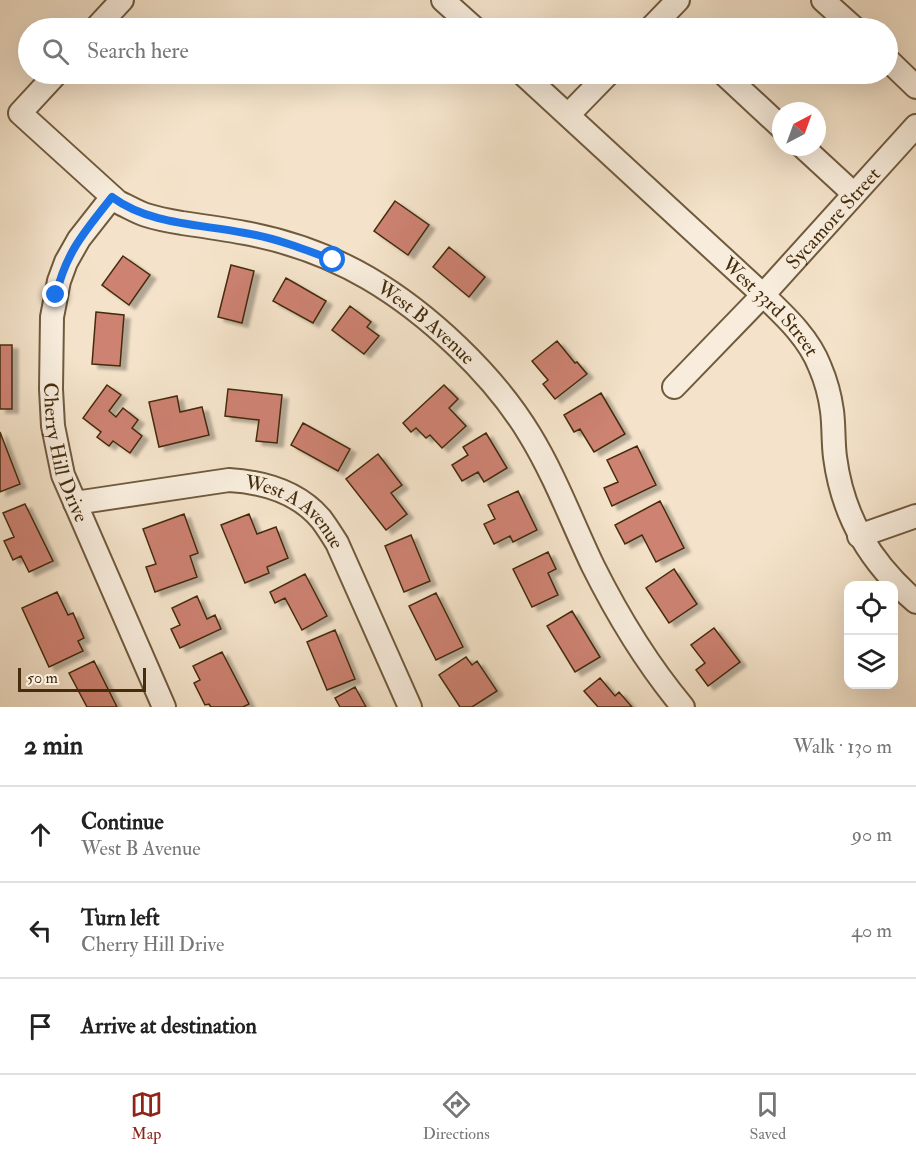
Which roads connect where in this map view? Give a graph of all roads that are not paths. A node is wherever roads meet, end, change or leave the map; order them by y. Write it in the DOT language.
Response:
graph roads {
  1 [pos="122,0"];
  2 [pos="443,0"];
  3 [pos="678,0"];
  4 [pos="823,0"];
  5 [pos="105,18"];
  6 [pos="463,18"];
  7 [pos="667,18"];
  8 [pos="843,18"];
  9 [pos="898,70"];
  10 [pos="47,84"];
  11 [pos="534,84"];
  12 [pos="598,84"];
  13 [pos="735,84"];
  14 [pos="916,87"];
  15 [pos="568,116"];
  16 [pos="772,119"];
  17 [pos="916,126"];
  18 [pos="813,156"];
  19 [pos="854,194"];
  20 [pos="112,197"];
  21 [pos="764,295"];
  22 [pos="675,387"];
  23 [pos="75,503"];
  24 [pos="916,516"];
  25 [pos="859,536"];
  26 [pos="916,602"];
  27 [pos="164,707"];
  28 [pos="410,707"];
  29 [pos="683,707"];
  1 -- 5 [label="street"];
  2 -- 6 [label="street"];
  3 -- 7 [label="street"];
  4 -- 8 [label="street"];
  9 -- 14 [label="street"];
  10 -- 20 [label="street, West B Avenue"];
  11 -- 15 [label="street, West 33rd Street"];
  12 -- 15 [label="street"];
  13 -- 16 [label="street"];
  15 -- 21 [label="street, West 33rd Street"];
  17 -- 19 [label="street, Sycamore Street"];
  18 -- 19 [label="street"];
  19 -- 21 [label="street, Sycamore Street"];
  20 -- 23 [label="street, Cherry Hill Drive"];
  20 -- 29 [label="street, West B Avenue"];
  21 -- 22 [label="street, Sycamore Street"];
  21 -- 25 [label="street, West 33rd Street"];
  23 -- 27 [label="street, Cherry Hill Drive"];
  23 -- 28 [label="street, West A Avenue"];
  24 -- 25 [label="street"];
  25 -- 26 [label="street, West 33rd Street"];
}
